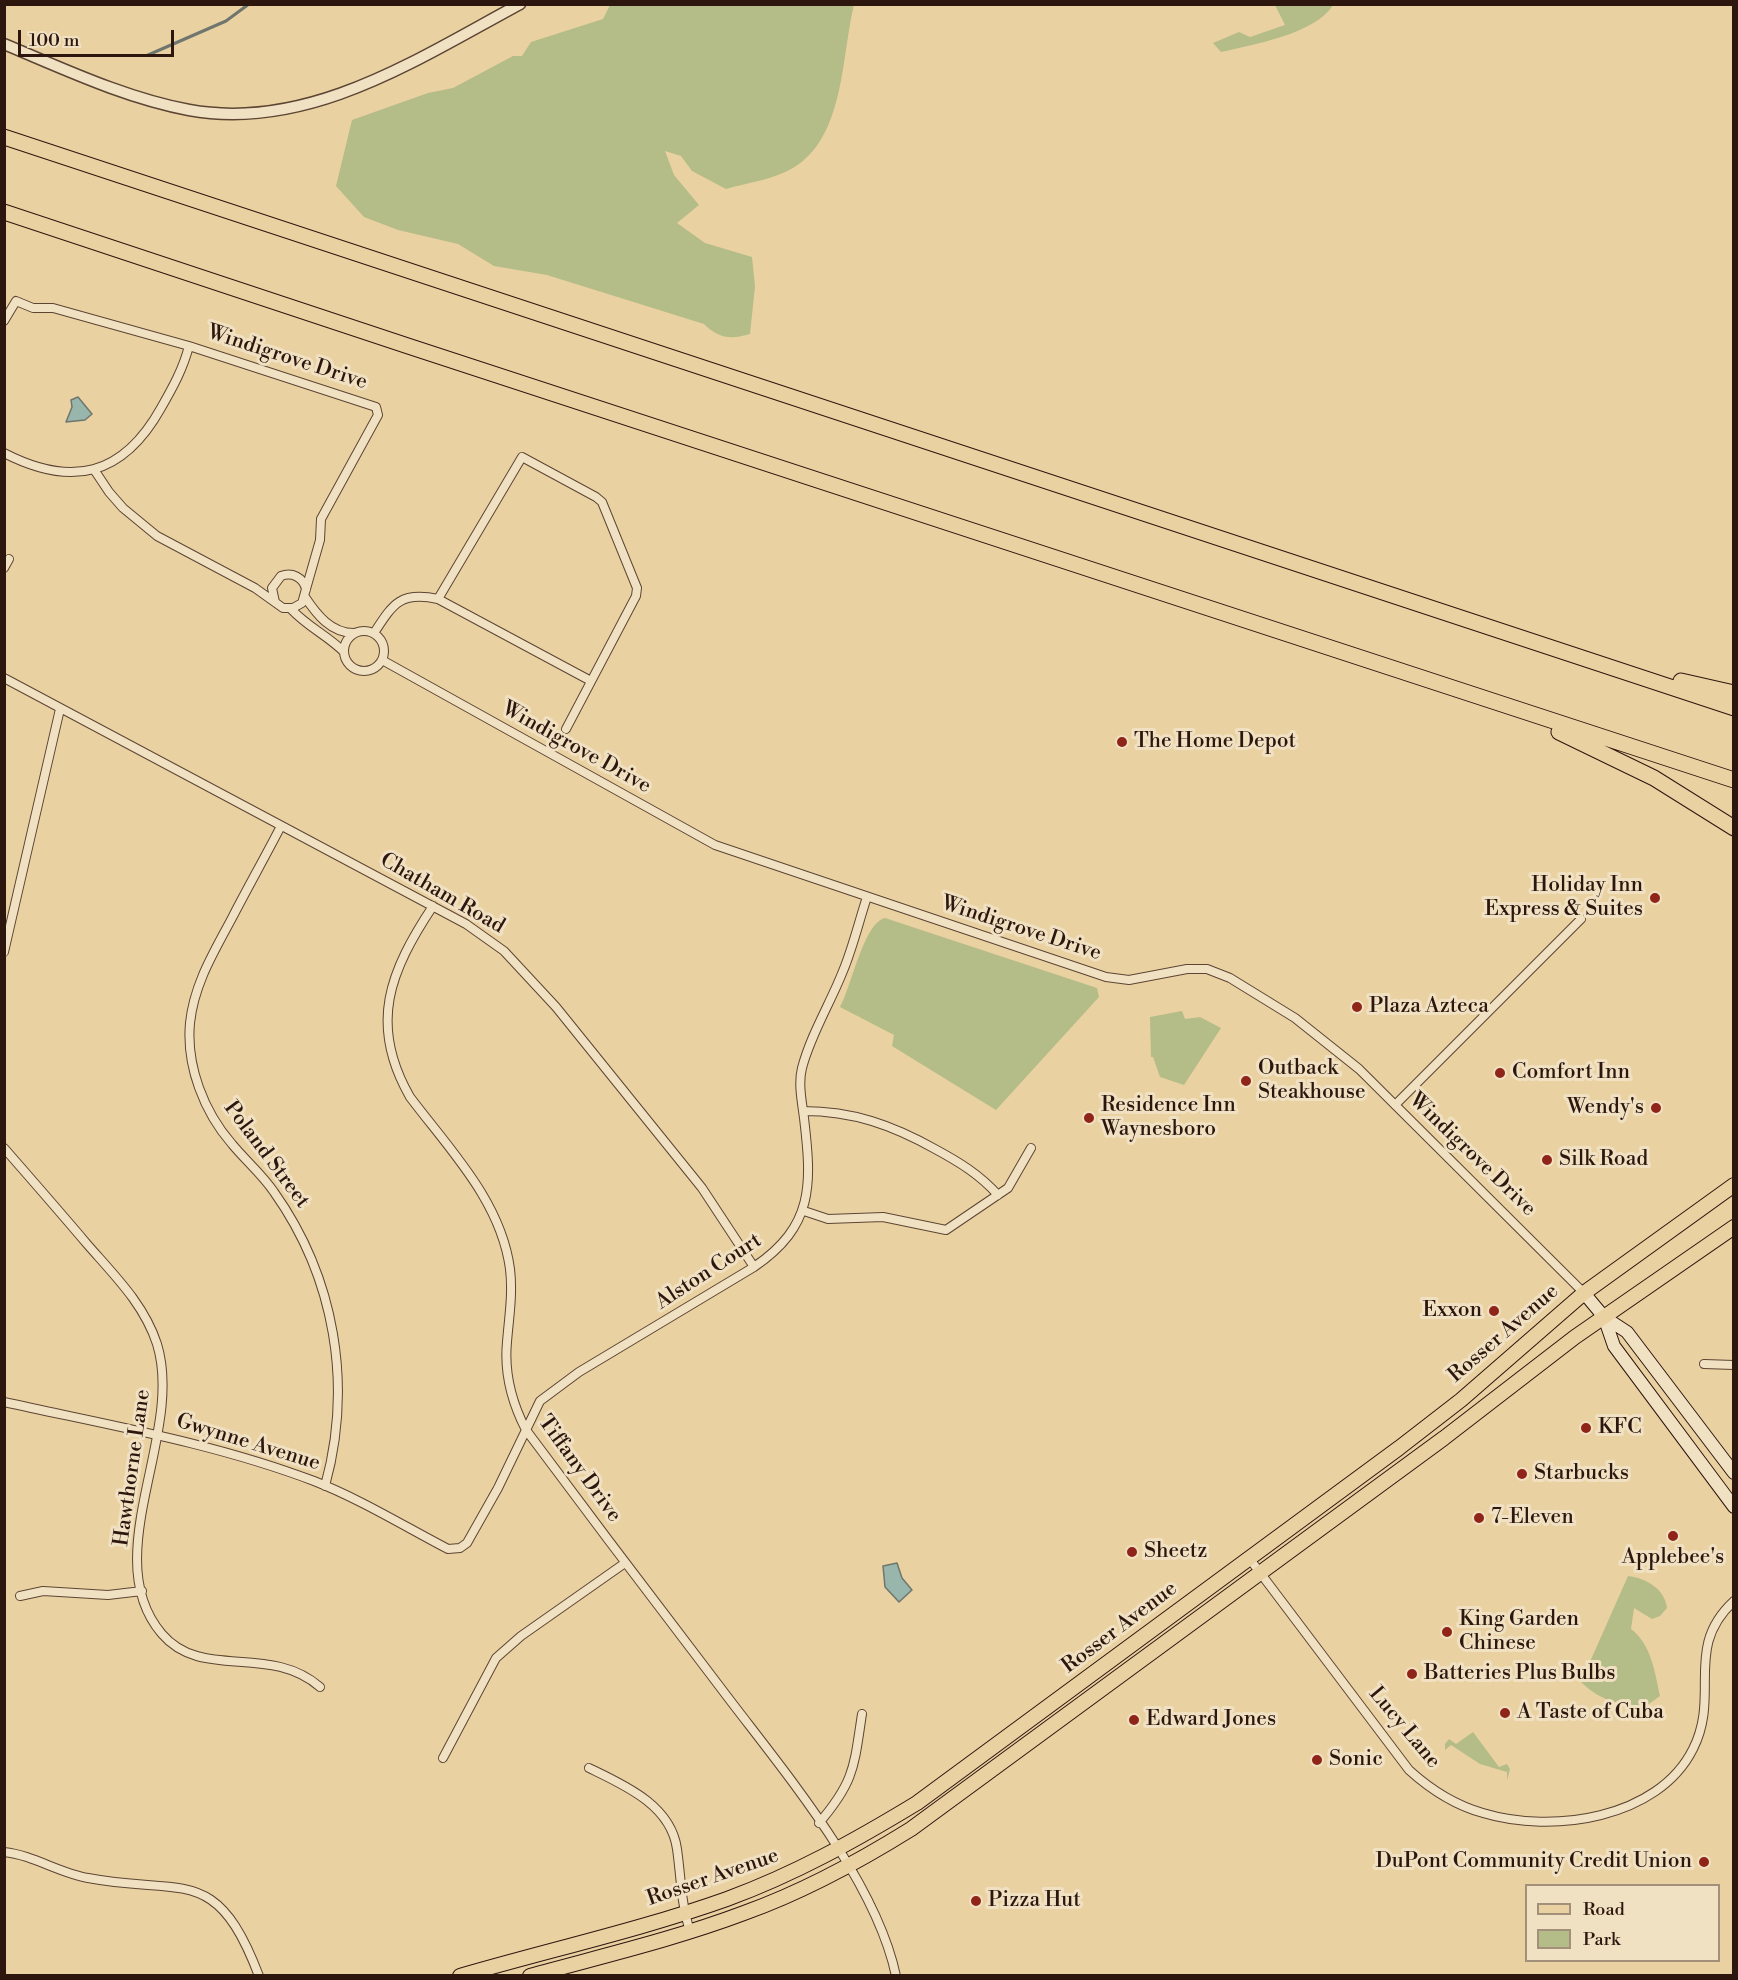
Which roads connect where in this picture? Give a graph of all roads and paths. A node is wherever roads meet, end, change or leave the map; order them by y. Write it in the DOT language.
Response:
graph roads {
  1 [pos="520,4"];
  2 [pos="4,44"];
  3 [pos="4,137"];
  4 [pos="4,212"];
  5 [pos="4,321"];
  6 [pos="189,345"];
  7 [pos="4,453"];
  8 [pos="95,471"];
  9 [pos="310,568"];
  10 [pos="294,575"];
  11 [pos="274,583"];
  12 [pos="255,588"];
  13 [pos="306,593"];
  14 [pos="438,599"];
  15 [pos="275,602"];
  16 [pos="291,609"];
  17 [pos="354,633"];
  18 [pos="374,633"];
  19 [pos="1542,644"];
  20 [pos="344,652"];
  21 [pos="381,660"];
  22 [pos="4,678"];
  23 [pos="591,681"];
  24 [pos="1734,693"];
  25 [pos="1479,697"];
  26 [pos="1734,708"];
  27 [pos="60,709"];
  28 [pos="566,729"];
  29 [pos="1734,780"];
  30 [pos="281,826"];
  31 [pos="1734,828"];
  32 [pos="867,897"];
  33 [pos="433,906"];
  34 [pos="1581,919"];
  35 [pos="4,952"];
  36 [pos="1395,1105"];
  37 [pos="803,1111"];
  38 [pos="4,1148"];
  39 [pos="1031,1148"];
  40 [pos="1734,1185"];
  41 [pos="998,1195"];
  42 [pos="804,1211"];
  43 [pos="1734,1227"];
  44 [pos="754,1268"];
  45 [pos="1584,1293"];
  46 [pos="1604,1317"];
  47 [pos="1704,1364"];
  48 [pos="1734,1365"];
  49 [pos="4,1401"];
  50 [pos="526,1430"];
  51 [pos="158,1436"];
  52 [pos="1734,1473"];
  53 [pos="325,1486"];
  54 [pos="1734,1508"];
  55 [pos="403,1526"];
  56 [pos="1249,1558"];
  57 [pos="625,1563"];
  58 [pos="1261,1573"];
  59 [pos="142,1591"];
  60 [pos="20,1596"];
  61 [pos="1734,1601"];
  62 [pos="320,1687"];
  63 [pos="862,1714"];
  64 [pos="443,1758"];
  65 [pos="589,1768"];
  66 [pos="819,1822"];
  67 [pos="838,1850"];
  68 [pos="4,1852"];
  69 [pos="849,1865"];
  70 [pos="684,1913"];
  71 [pos="690,1931"];
  72 [pos="259,1976"];
  73 [pos="460,1976"];
  74 [pos="530,1976"];
  75 [pos="896,1976"];
  1 -- 2 [label="street"];
  3 -- 19 [label="highway"];
  4 -- 25 [label="highway"];
  5 -- 6 [label="street, Windigrove Drive"];
  6 -- 8 [label="street, Windigrove Drive"];
  6 -- 9 [label="street, Windigrove Drive"];
  7 -- 8 [label="street, Windigrove Drive"];
  8 -- 12 [label="street"];
  9 -- 10 [label="street"];
  9 -- 13 [label="street, Windigrove Drive"];
  10 -- 11 [label="street"];
  10 -- 13 [label="street"];
  11 -- 12 [label="street"];
  11 -- 15 [label="street"];
  12 -- 15 [label="street"];
  13 -- 16 [label="street"];
  13 -- 17 [label="street"];
  14 -- 18 [label="street"];
  14 -- 23 [label="street"];
  14 -- 23 [label="street"];
  15 -- 16 [label="street"];
  16 -- 20 [label="street"];
  17 -- 18 [label="street"];
  17 -- 20 [label="street"];
  18 -- 21 [label="street"];
  19 -- 24 [label="highway"];
  19 -- 26 [label="highway"];
  20 -- 21 [label="street"];
  21 -- 32 [label="street, Windigrove Drive"];
  22 -- 27 [label="street, Chatham Road"];
  23 -- 28 [label="street"];
  25 -- 29 [label="highway"];
  25 -- 31 [label="highway"];
  27 -- 30 [label="street, Chatham Road"];
  27 -- 35 [label="street"];
  30 -- 33 [label="street, Chatham Road"];
  30 -- 53 [label="street, Poland Street"];
  32 -- 36 [label="street, Windigrove Drive"];
  32 -- 37 [label="street, Alston Court"];
  33 -- 44 [label="street, Chatham Road"];
  33 -- 50 [label="street, Tiffany Drive"];
  34 -- 36 [label="street"];
  36 -- 45 [label="street, Windigrove Drive"];
  37 -- 41 [label="street"];
  37 -- 42 [label="street, Alston Court"];
  38 -- 51 [label="street, Hawthorne Lane"];
  39 -- 41 [label="street"];
  40 -- 45 [label="main road, Rosser Avenue"];
  41 -- 42 [label="street"];
  42 -- 44 [label="street, Alston Court"];
  43 -- 46 [label="main road, Rosser Avenue"];
  44 -- 50 [label="street, Alston Court"];
  45 -- 46 [label="main road"];
  45 -- 56 [label="main road, Rosser Avenue"];
  46 -- 52 [label="main road"];
  46 -- 54 [label="main road"];
  46 -- 58 [label="main road, Rosser Avenue"];
  47 -- 48 [label="street"];
  49 -- 51 [label="street, Gwynne Avenue"];
  50 -- 55 [label="street, Alston Court"];
  50 -- 57 [label="street, Tiffany Drive"];
  51 -- 53 [label="street, Gwynne Avenue"];
  51 -- 59 [label="street, Hawthorne Lane"];
  53 -- 55 [label="street, Gwynne Avenue"];
  56 -- 58 [label="street, Lucy Lane"];
  56 -- 67 [label="main road, Rosser Avenue"];
  57 -- 64 [label="street"];
  57 -- 66 [label="street, Tiffany Drive"];
  58 -- 61 [label="street, Lucy Lane"];
  58 -- 69 [label="main road, Rosser Avenue"];
  59 -- 60 [label="street"];
  59 -- 62 [label="street, Hawthorne Lane"];
  63 -- 66 [label="street"];
  65 -- 70 [label="street"];
  66 -- 67 [label="street, Tiffany Drive"];
  67 -- 69 [label="street, Tiffany Drive"];
  67 -- 70 [label="main road, Rosser Avenue"];
  68 -- 72 [label="street"];
  69 -- 71 [label="main road, Rosser Avenue"];
  69 -- 75 [label="street, Tiffany Drive"];
  70 -- 71 [label="street"];
  70 -- 73 [label="main road, Rosser Avenue"];
  71 -- 74 [label="main road, Rosser Avenue"];
}
